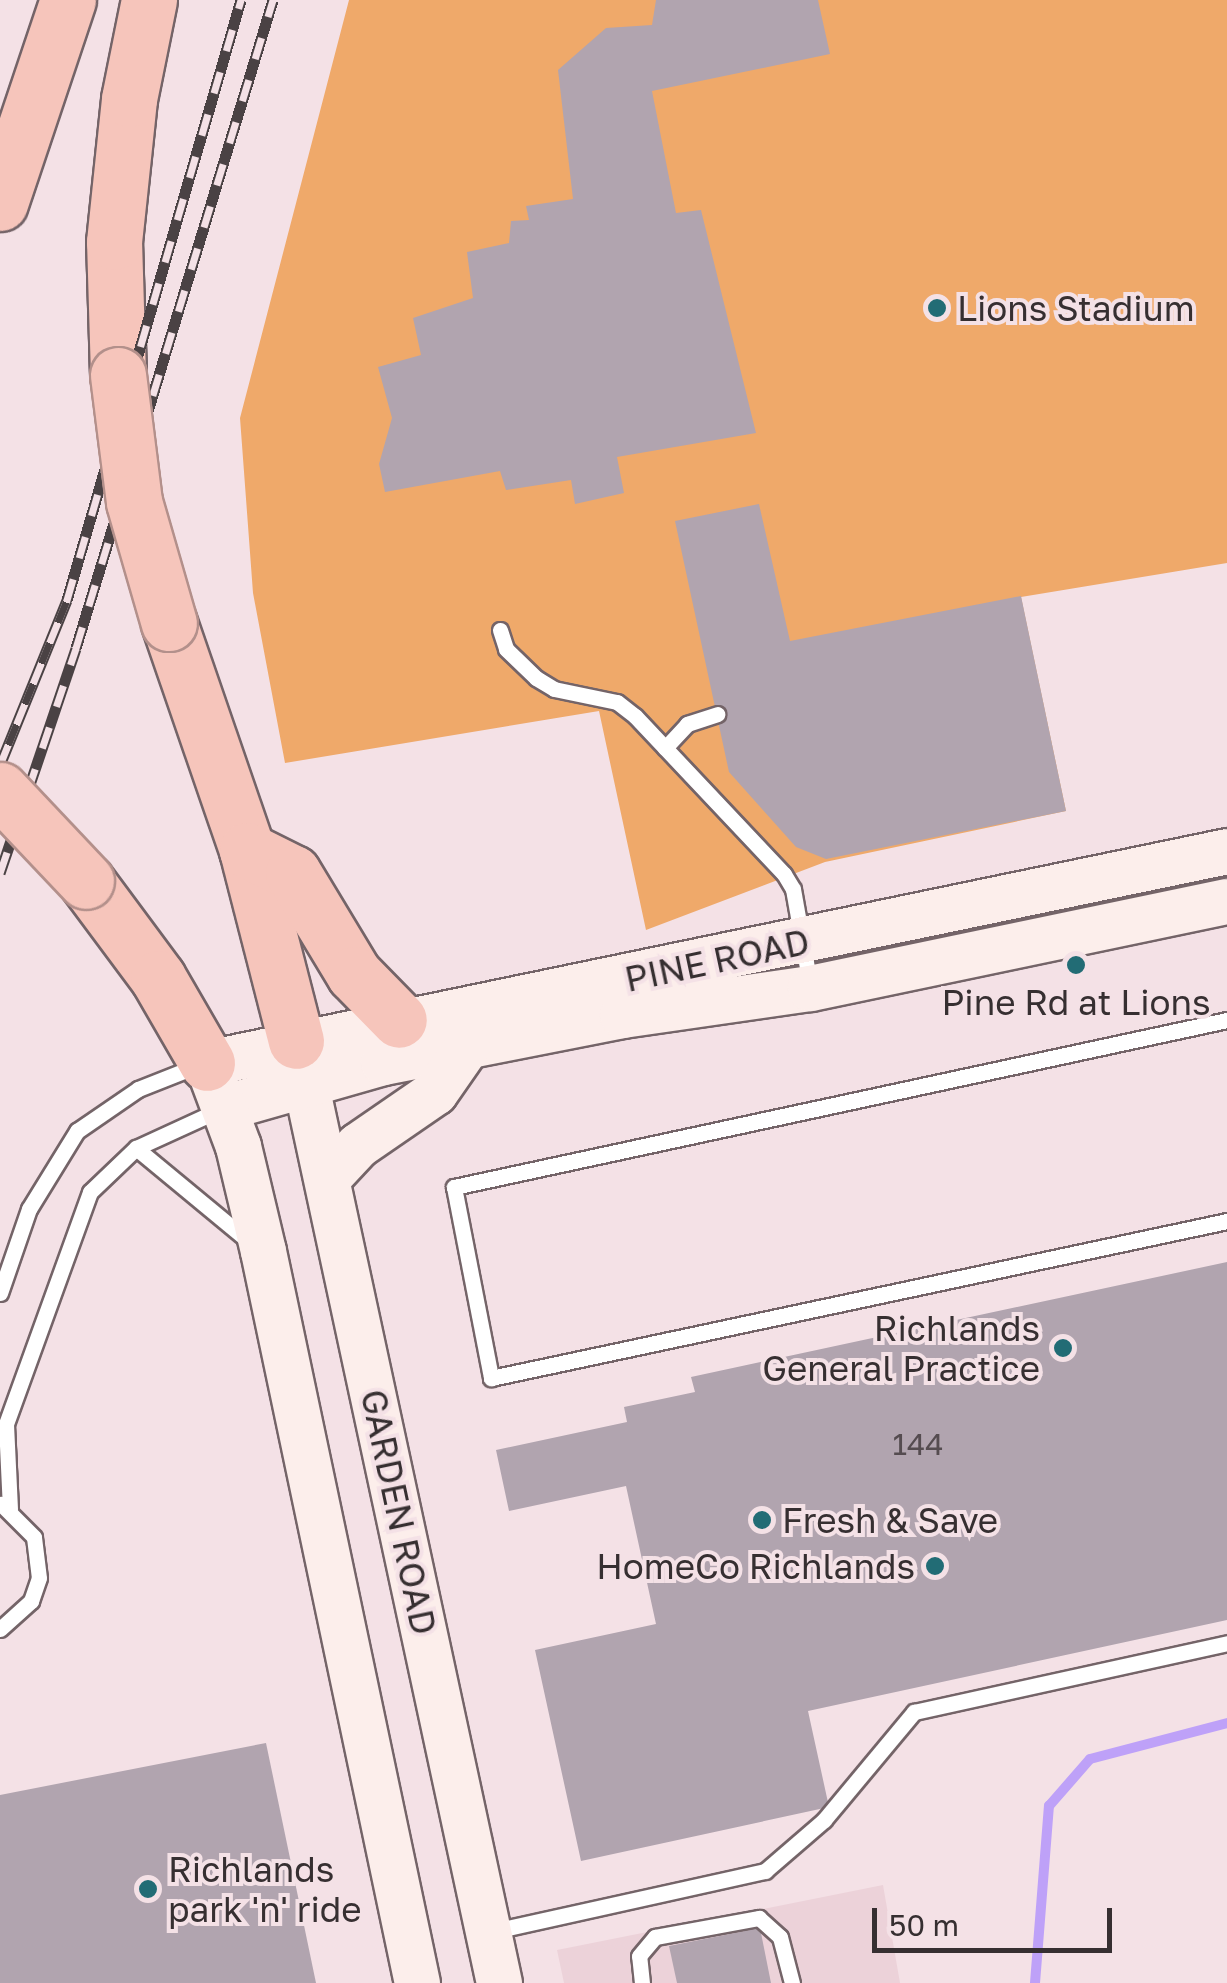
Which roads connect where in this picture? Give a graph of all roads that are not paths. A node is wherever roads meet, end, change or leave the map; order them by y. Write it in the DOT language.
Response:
graph roads {
  1 [pos="68,0"];
  2 [pos="149,0"];
  3 [pos="0,203"];
  4 [pos="500,630"];
  5 [pos="717,714"];
  6 [pos="665,748"];
  7 [pos="0,790"];
  8 [pos="247,850"];
  9 [pos="1227,851"];
  10 [pos="1227,900"];
  11 [pos="802,942"];
  12 [pos="810,988"];
  13 [pos="399,1020"];
  14 [pos="1227,1020"];
  15 [pos="467,1046"];
  16 [pos="300,1061"];
  17 [pos="216,1085"];
  18 [pos="136,1148"];
  19 [pos="327,1178"];
  20 [pos="1227,1221"];
  21 [pos="262,1251"];
  22 [pos="0,1293"];
  23 [pos="5,1506"];
  24 [pos="0,1629"];
  25 [pos="1227,1643"];
  26 [pos="488,1932"];
  27 [pos="417,1983"];
  28 [pos="499,1983"];
  29 [pos="642,1983"];
  30 [pos="792,1983"];
  1 -- 3 [label="highway"];
  2 -- 8 [label="highway, bridge"];
  4 -- 6 [label="lane"];
  5 -- 6 [label="lane"];
  6 -- 11 [label="lane"];
  7 -- 17 [label="highway, bridge"];
  8 -- 13 [label="highway"];
  8 -- 16 [label="highway"];
  9 -- 11 [label="main road, PINE ROAD"];
  10 -- 12 [label="main road, PINE ROAD"];
  11 -- 12 [label="lane"];
  11 -- 13 [label="main road, PINE ROAD"];
  12 -- 15 [label="main road, PINE ROAD"];
  13 -- 16 [label="main road, PINE ROAD"];
  14 -- 20 [label="lane"];
  15 -- 16 [label="main road, PINE ROAD"];
  15 -- 19 [label="main road"];
  16 -- 17 [label="main road, PINE ROAD"];
  16 -- 19 [label="main road, GARDEN ROAD"];
  17 -- 18 [label="lane"];
  17 -- 21 [label="main road"];
  17 -- 22 [label="lane"];
  18 -- 21 [label="lane"];
  18 -- 23 [label="lane"];
  19 -- 26 [label="main road, GARDEN ROAD"];
  21 -- 27 [label="main road"];
  23 -- 24 [label="lane"];
  25 -- 26 [label="lane"];
  26 -- 28 [label="main road, GARDEN ROAD"];
  29 -- 30 [label="lane"];
}
